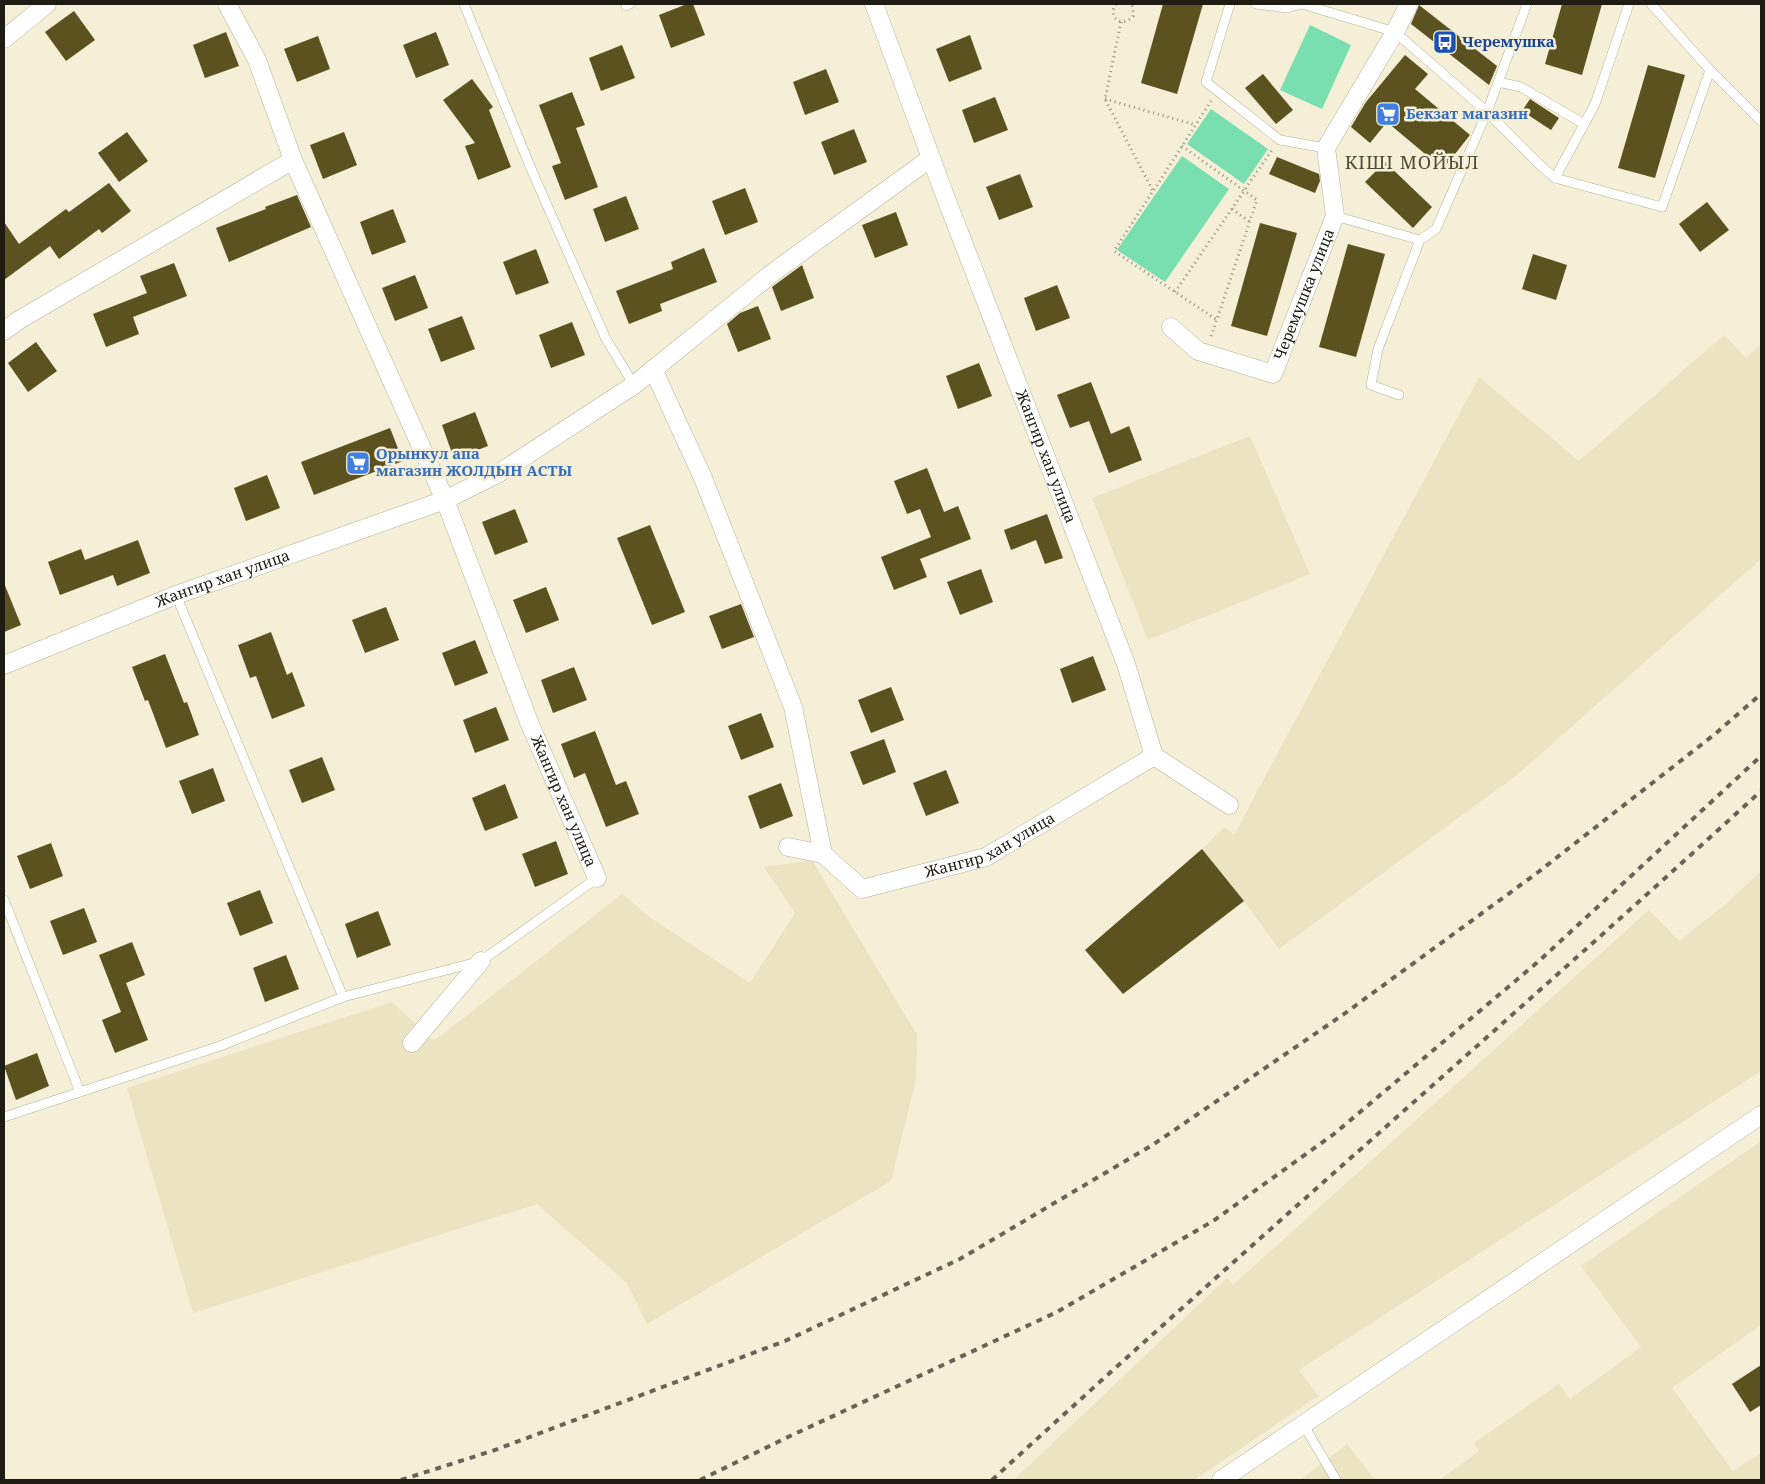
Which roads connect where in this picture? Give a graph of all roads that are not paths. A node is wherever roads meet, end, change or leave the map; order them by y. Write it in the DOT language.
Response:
graph roads {
  1 [pos="47,4"];
  2 [pos="227,4"];
  3 [pos="464,4"];
  4 [pos="874,4"];
  5 [pos="1230,4"];
  6 [pos="1256,4"];
  7 [pos="1301,4"];
  8 [pos="1409,4"];
  9 [pos="1527,4"];
  10 [pos="1629,4"];
  11 [pos="1652,4"];
  12 [pos="1395,32"];
  13 [pos="4,39"];
  14 [pos="1710,70"];
  15 [pos="1498,82"];
  16 [pos="1487,112"];
  17 [pos="1761,121"];
  18 [pos="1584,124"];
  19 [pos="1326,148"];
  20 [pos="931,158"];
  21 [pos="293,160"];
  22 [pos="1555,178"];
  23 [pos="1335,216"];
  24 [pos="1420,240"];
  25 [pos="1171,327"];
  26 [pos="4,331"];
  27 [pos="653,369"];
  28 [pos="634,385"];
  29 [pos="1399,395"];
  30 [pos="445,500"];
  31 [pos="176,595"];
  32 [pos="4,665"];
  33 [pos="1154,756"];
  34 [pos="1229,805"];
  35 [pos="788,847"];
  36 [pos="823,854"];
  37 [pos="597,878"];
  38 [pos="4,900"];
  39 [pos="481,961"];
  40 [pos="343,997"];
  41 [pos="412,1043"];
  42 [pos="80,1092"];
  43 [pos="1761,1115"];
  44 [pos="4,1117"];
  45 [pos="1303,1424"];
  46 [pos="1221,1480"];
  47 [pos="1336,1480"];
  1 -- 13 [label="street"];
  2 -- 21 [label="street, Жангир хан улица"];
  3 -- 28 [label="lane"];
  4 -- 20 [label="street, Жангир хан улица"];
  5 -- 19 [label="lane"];
  6 -- 7 [label="lane"];
  7 -- 12 [label="lane"];
  8 -- 12 [label="street"];
  9 -- 15 [label="lane"];
  10 -- 18 [label="lane"];
  11 -- 14 [label="lane"];
  12 -- 16 [label="lane"];
  12 -- 19 [label="street"];
  14 -- 17 [label="lane"];
  14 -- 22 [label="lane"];
  15 -- 16 [label="lane"];
  15 -- 18 [label="lane"];
  16 -- 22 [label="lane"];
  16 -- 24 [label="lane"];
  18 -- 22 [label="lane"];
  19 -- 23 [label="street, Черемушка улица"];
  20 -- 27 [label="street, Жангир хан улица"];
  20 -- 33 [label="street, Жангир хан улица"];
  21 -- 26 [label="street"];
  21 -- 30 [label="street, Жангир хан улица"];
  23 -- 24 [label="lane"];
  23 -- 25 [label="street, Черемушка улица"];
  24 -- 29 [label="lane"];
  27 -- 28 [label="street, Жангир хан улица"];
  27 -- 36 [label="street"];
  28 -- 30 [label="street, Жангир хан улица"];
  30 -- 31 [label="street, Жангир хан улица"];
  30 -- 37 [label="street, Жангир хан улица"];
  31 -- 32 [label="street, Жангир хан улица"];
  31 -- 40 [label="lane"];
  33 -- 34 [label="street"];
  33 -- 36 [label="street, Жангир хан улица"];
  35 -- 36 [label="street"];
  37 -- 39 [label="lane"];
  38 -- 42 [label="lane"];
  39 -- 40 [label="lane"];
  39 -- 41 [label="street"];
  40 -- 42 [label="lane"];
  42 -- 44 [label="lane"];
  43 -- 45 [label="street"];
  45 -- 46 [label="street"];
  45 -- 47 [label="lane"];
}
